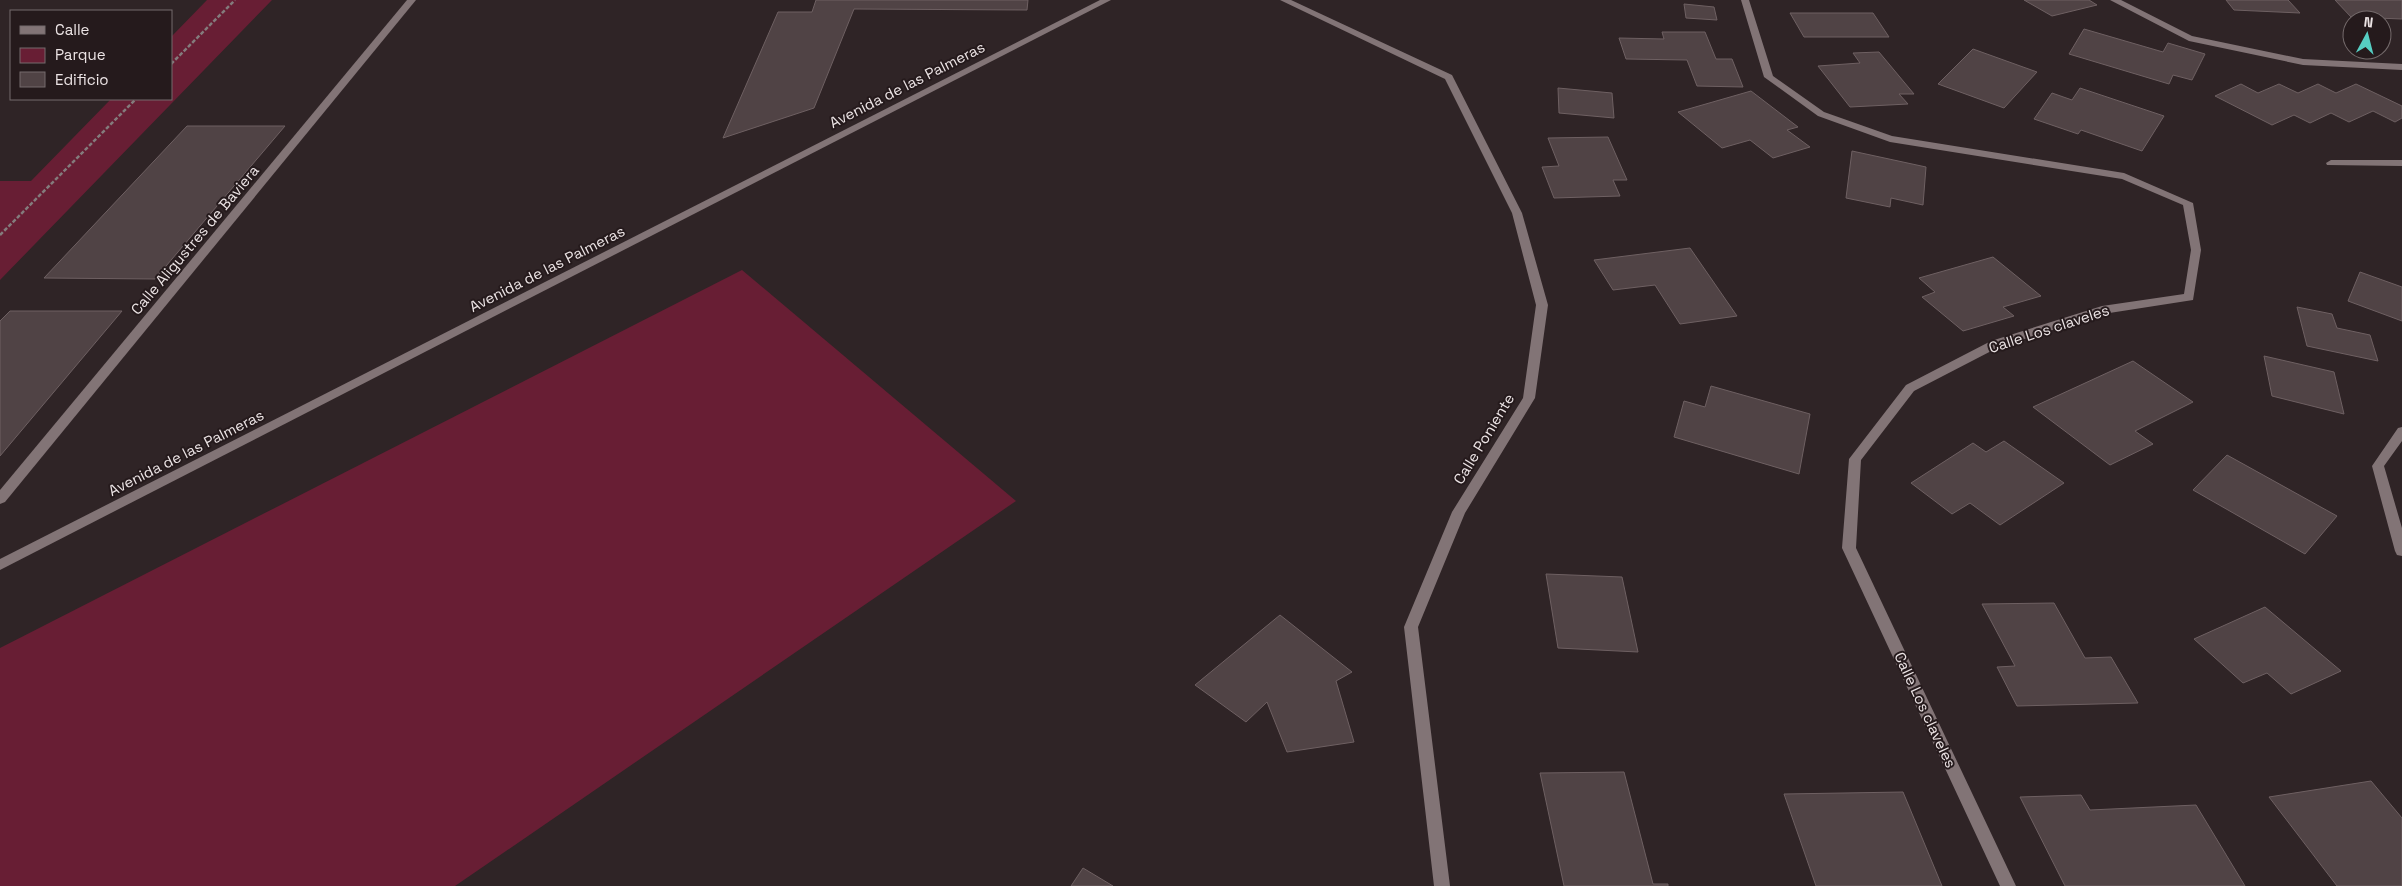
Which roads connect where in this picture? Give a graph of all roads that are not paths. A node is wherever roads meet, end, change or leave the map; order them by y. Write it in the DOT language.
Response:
graph roads {
  1 [pos="412,0"];
  2 [pos="1107,0"];
  3 [pos="1284,0"];
  4 [pos="1745,0"];
  5 [pos="2114,0"];
  6 [pos="2402,67"];
  7 [pos="2402,163"];
  8 [pos="2331,164"];
  9 [pos="2402,431"];
  10 [pos="0,500"];
  11 [pos="2402,551"];
  12 [pos="0,564"];
  13 [pos="1442,886"];
  14 [pos="2008,886"];
  1 -- 10 [label="street, Calle Aligustres de Baviera"];
  2 -- 12 [label="street, Avenida de las Palmeras"];
  3 -- 13 [label="street, Calle Poniente"];
  4 -- 14 [label="street, Calle Los claveles"];
  5 -- 6 [label="street"];
  7 -- 8 [label="street"];
  9 -- 11 [label="street"];
}
